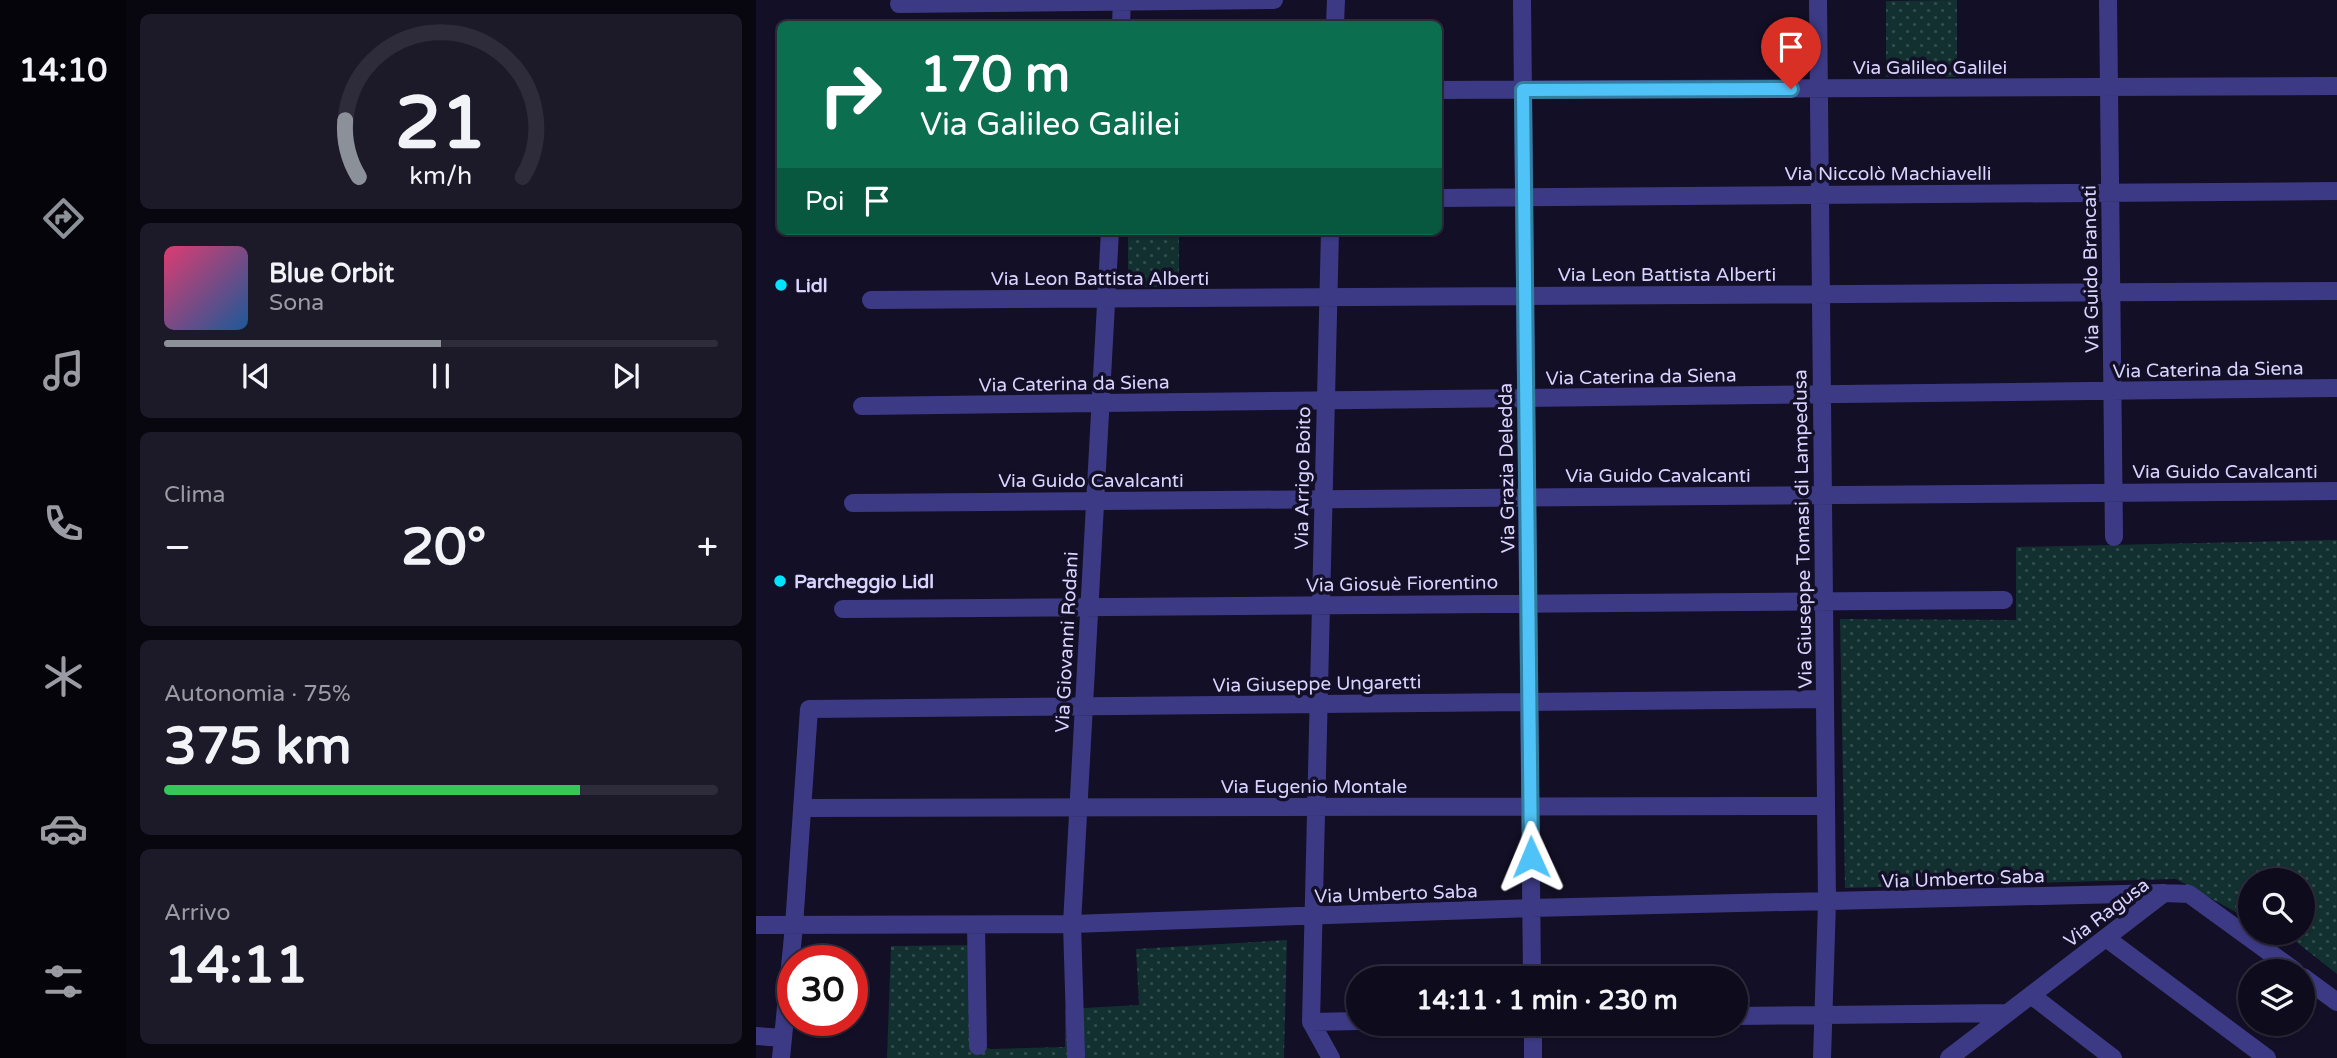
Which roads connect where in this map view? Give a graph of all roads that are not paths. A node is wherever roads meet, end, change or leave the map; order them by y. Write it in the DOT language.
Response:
graph roads {
  1 [pos="1274,0"];
  2 [pos="1336,0"];
  3 [pos="1522,0"];
  4 [pos="1818,0"];
  5 [pos="2108,0"];
  6 [pos="1122,1"];
  7 [pos="899,4"];
  8 [pos="1121,21"];
  9 [pos="1335,21"];
  10 [pos="2337,86"];
  11 [pos="1818,88"];
  12 [pos="2109,88"];
  13 [pos="1442,90"];
  14 [pos="1523,90"];
  15 [pos="2337,191"];
  16 [pos="2110,193"];
  17 [pos="1820,195"];
  18 [pos="1524,197"];
  19 [pos="1442,198"];
  20 [pos="1110,235"];
  21 [pos="1330,235"];
  22 [pos="2337,291"];
  23 [pos="2111,293"];
  24 [pos="1821,294"];
  25 [pos="1525,296"];
  26 [pos="1106,298"];
  27 [pos="1328,298"];
  28 [pos="872,300"];
  29 [pos="2337,388"];
  30 [pos="2112,391"];
  31 [pos="1822,395"];
  32 [pos="1526,398"];
  33 [pos="1325,401"];
  34 [pos="1100,403"];
  35 [pos="862,406"];
  36 [pos="2337,491"];
  37 [pos="2113,492"];
  38 [pos="1823,495"];
  39 [pos="1527,498"];
  40 [pos="1323,499"];
  41 [pos="1095,501"];
  42 [pos="853,503"];
  43 [pos="2114,537"];
  44 [pos="1824,600"];
  45 [pos="2004,600"];
  46 [pos="1528,602"];
  47 [pos="1320,604"];
  48 [pos="1089,607"];
  49 [pos="844,609"];
  50 [pos="1825,699"];
  51 [pos="1529,702"];
  52 [pos="1317,704"];
  53 [pos="1084,708"];
  54 [pos="1826,806"];
  55 [pos="1078,807"];
  56 [pos="1315,807"];
  57 [pos="1530,807"];
  58 [pos="802,808"];
  59 [pos="2164,893"];
  60 [pos="1827,903"];
  61 [pos="1531,908"];
  62 [pos="1312,918"];
  63 [pos="1072,924"];
  64 [pos="756,925"];
  65 [pos="976,925"];
  66 [pos="794,926"];
  67 [pos="2106,938"];
  68 [pos="2278,959"];
  69 [pos="1532,966"];
  70 [pos="2315,986"];
  71 [pos="2031,995"];
  72 [pos="2337,1002"];
  73 [pos="2007,1013"];
  74 [pos="1824,1014"];
  75 [pos="1748,1016"];
  76 [pos="1346,1021"];
  77 [pos="1311,1022"];
  78 [pos="756,1036"];
  79 [pos="1533,1036"];
  80 [pos="783,1038"];
  81 [pos="978,1046"];
  82 [pos="1076,1056"];
  83 [pos="1952,1057"];
  84 [pos="781,1058"];
  85 [pos="1331,1058"];
  86 [pos="1533,1058"];
  87 [pos="1822,1058"];
  88 [pos="2113,1058"];
  89 [pos="2267,1058"];
  1 -- 6 [label="street"];
  2 -- 9 [label="street"];
  3 -- 14 [label="street, Via Grazia Deledda"];
  4 -- 11 [label="street, Via Giuseppe Tomasi di Lampedusa"];
  5 -- 12 [label="street, Via Guido Brancati"];
  6 -- 7 [label="street"];
  6 -- 8 [label="street"];
  10 -- 12 [label="street, Via Galileo Galilei"];
  11 -- 12 [label="street, Via Galileo Galilei"];
  11 -- 14 [label="street, Via Galileo Galilei"];
  11 -- 17 [label="street, Via Giuseppe Tomasi di Lampedusa"];
  12 -- 16 [label="street, Via Guido Brancati"];
  13 -- 14 [label="street, Via Galileo Galilei"];
  14 -- 18 [label="street, Via Grazia Deledda"];
  15 -- 16 [label="street, Via Niccolò Machiavelli"];
  16 -- 17 [label="street, Via Niccolò Machiavelli"];
  16 -- 23 [label="street, Via Guido Brancati"];
  17 -- 18 [label="street, Via Niccolò Machiavelli"];
  17 -- 24 [label="street, Via Giuseppe Tomasi di Lampedusa"];
  18 -- 19 [label="street, Via Niccolò Machiavelli"];
  18 -- 25 [label="street, Via Grazia Deledda"];
  20 -- 26 [label="street, Via Giovanni Rodani"];
  21 -- 27 [label="street, Via Arrigo Boito"];
  22 -- 23 [label="street, Via Leon Battista Alberti"];
  23 -- 24 [label="street, Via Leon Battista Alberti"];
  23 -- 30 [label="street, Via Guido Brancati"];
  24 -- 25 [label="street, Via Leon Battista Alberti"];
  24 -- 31 [label="street, Via Giuseppe Tomasi di Lampedusa"];
  25 -- 27 [label="street, Via Leon Battista Alberti"];
  25 -- 32 [label="street, Via Grazia Deledda"];
  26 -- 27 [label="street, Via Leon Battista Alberti"];
  26 -- 28 [label="street, Via Leon Battista Alberti"];
  26 -- 34 [label="street, Via Giovanni Rodani"];
  27 -- 33 [label="street, Via Arrigo Boito"];
  29 -- 30 [label="street, Via Caterina da Siena"];
  30 -- 31 [label="street, Via Caterina da Siena"];
  30 -- 37 [label="street, Via Guido Brancati"];
  31 -- 32 [label="street, Via Caterina da Siena"];
  31 -- 38 [label="street, Via Giuseppe Tomasi di Lampedusa"];
  32 -- 33 [label="street, Via Caterina da Siena"];
  32 -- 39 [label="street, Via Grazia Deledda"];
  33 -- 34 [label="street, Via Caterina da Siena"];
  33 -- 40 [label="street, Via Arrigo Boito"];
  34 -- 35 [label="street, Via Caterina da Siena"];
  34 -- 41 [label="street, Via Giovanni Rodani"];
  36 -- 37 [label="street, Via Guido Cavalcanti"];
  37 -- 38 [label="street, Via Guido Cavalcanti"];
  37 -- 43 [label="street, Via Guido Brancati"];
  38 -- 39 [label="street, Via Guido Cavalcanti"];
  38 -- 44 [label="street, Via Giuseppe Tomasi di Lampedusa"];
  39 -- 40 [label="street, Via Guido Cavalcanti"];
  39 -- 46 [label="street, Via Grazia Deledda"];
  40 -- 41 [label="street, Via Guido Cavalcanti"];
  40 -- 47 [label="street, Via Arrigo Boito"];
  41 -- 42 [label="street, Via Guido Cavalcanti"];
  41 -- 48 [label="street, Via Giovanni Rodani"];
  44 -- 45 [label="street, Via Giosuè Fiorentino"];
  44 -- 46 [label="street, Via Giosuè Fiorentino"];
  44 -- 50 [label="street, Via Giuseppe Tomasi di Lampedusa"];
  46 -- 47 [label="street, Via Giosuè Fiorentino"];
  46 -- 51 [label="street, Via Grazia Deledda"];
  47 -- 48 [label="street, Via Giosuè Fiorentino"];
  47 -- 52 [label="street, Via Arrigo Boito"];
  48 -- 49 [label="street, Via Giosuè Fiorentino"];
  48 -- 53 [label="street, Via Giovanni Rodani"];
  50 -- 51 [label="street, Via Giuseppe Ungaretti"];
  50 -- 54 [label="street, Via Giuseppe Tomasi di Lampedusa"];
  51 -- 52 [label="street, Via Giuseppe Ungaretti"];
  51 -- 57 [label="street, Via Grazia Deledda"];
  52 -- 53 [label="street, Via Giuseppe Ungaretti"];
  52 -- 56 [label="street, Via Arrigo Boito"];
  53 -- 55 [label="street, Via Giovanni Rodani"];
  53 -- 58 [label="street, Via Giuseppe Ungaretti"];
  54 -- 57 [label="street, Via Eugenio Montale"];
  54 -- 60 [label="street, Via Giuseppe Tomasi di Lampedusa"];
  55 -- 56 [label="street, Via Eugenio Montale"];
  55 -- 58 [label="street, Via Eugenio Montale"];
  55 -- 63 [label="street, Via Giovanni Rodani"];
  56 -- 57 [label="street, Via Eugenio Montale"];
  56 -- 62 [label="street, Via Arrigo Boito"];
  57 -- 61 [label="street, Via Grazia Deledda"];
  58 -- 66 [label="street"];
  59 -- 60 [label="street, Via Umberto Saba"];
  59 -- 67 [label="street, Via Ragusa"];
  59 -- 68 [label="street, Via Ragusa"];
  60 -- 61 [label="street, Via Umberto Saba"];
  60 -- 74 [label="street, Via Giuseppe Tomasi di Lampedusa"];
  61 -- 62 [label="street, Via Umberto Saba"];
  61 -- 69 [label="street, Via Grazia Deledda"];
  62 -- 63 [label="street, Via Umberto Saba"];
  62 -- 77 [label="street, Via Arrigo Boito"];
  63 -- 65 [label="street, Via Umberto Saba"];
  63 -- 82 [label="street, Via Giovanni Rodani"];
  64 -- 66 [label="street, Via Umberto Saba"];
  65 -- 66 [label="street, Via Umberto Saba"];
  65 -- 81 [label="street"];
  66 -- 80 [label="street"];
  67 -- 71 [label="street, Via Ragusa"];
  67 -- 89 [label="street"];
  70 -- 72 [label="street"];
  71 -- 73 [label="street, Via Ragusa"];
  71 -- 88 [label="street"];
  73 -- 74 [label="street"];
  73 -- 83 [label="street, Via Ragusa"];
  74 -- 75 [label="street"];
  74 -- 87 [label="street, Via Giuseppe Tomasi di Lampedusa"];
  76 -- 77 [label="street"];
  77 -- 85 [label="street, Via Arrigo Boito"];
  78 -- 80 [label="street"];
  79 -- 86 [label="street"];
  80 -- 84 [label="street"];
}
